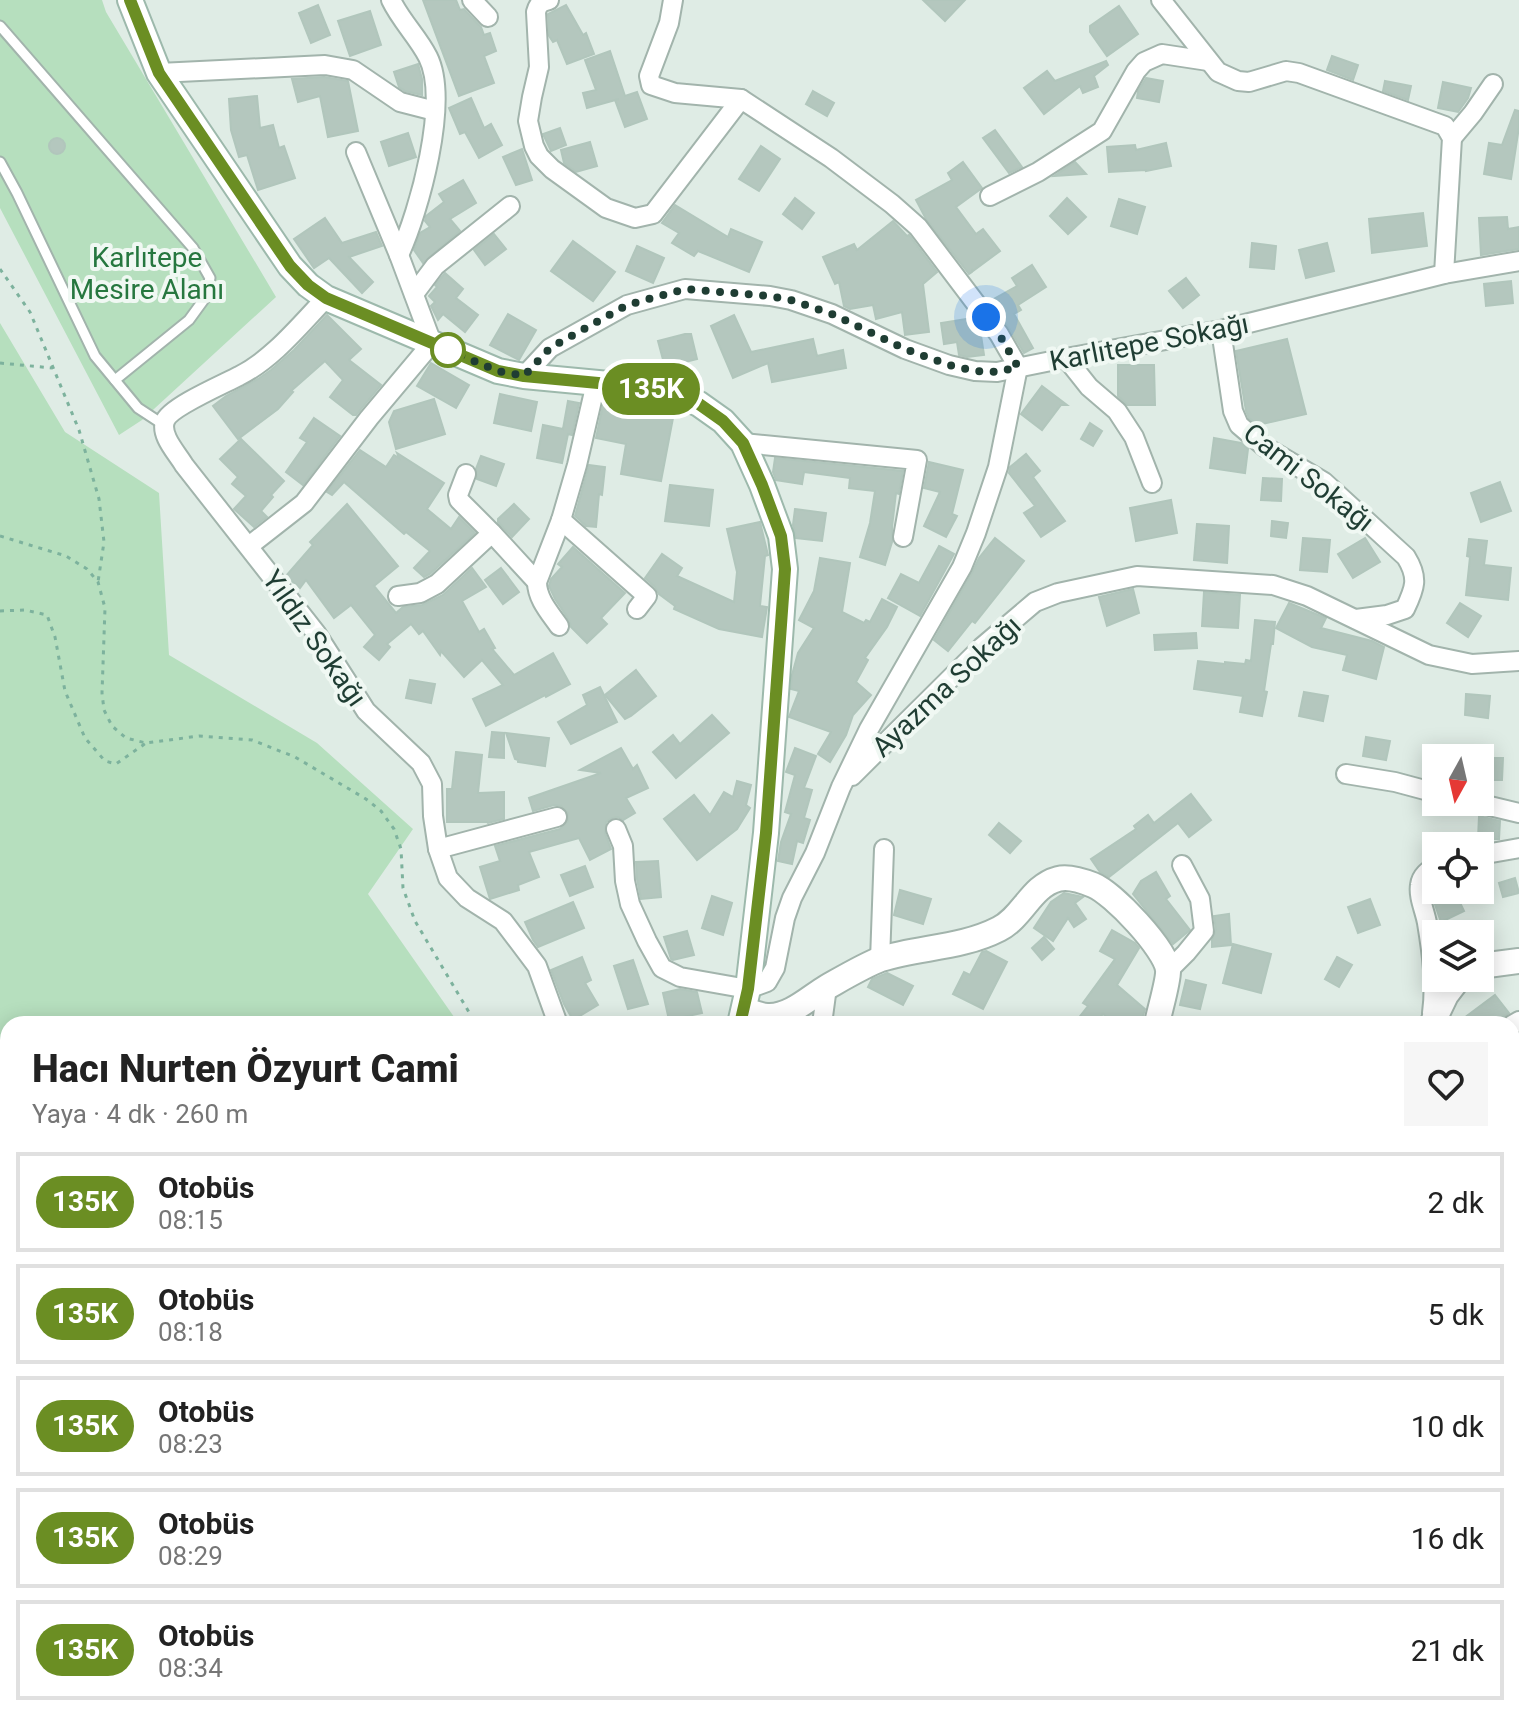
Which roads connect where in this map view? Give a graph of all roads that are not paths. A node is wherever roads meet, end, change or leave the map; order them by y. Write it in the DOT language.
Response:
graph roads {
  1 [pos="130,0"];
  2 [pos="391,0"];
  3 [pos="472,0"];
  4 [pos="549,0"];
  5 [pos="673,0"];
  6 [pos="1165,1"];
  7 [pos="488,17"];
  8 [pos="0,26"];
  9 [pos="1208,61"];
  10 [pos="159,73"];
  11 [pos="1493,84"];
  12 [pos="741,99"];
  13 [pos="435,111"];
  14 [pos="1452,138"];
  15 [pos="356,152"];
  16 [pos="0,162"];
  17 [pos="990,196"];
  18 [pos="510,206"];
  19 [pos="399,255"];
  20 [pos="1519,261"];
  21 [pos="1444,274"];
  22 [pos="414,294"];
  23 [pos="326,298"];
  24 [pos="1221,330"];
  25 [pos="432,343"];
  26 [pos="1066,358"];
  27 [pos="1018,367"];
  28 [pos="524,376"];
  29 [pos="115,380"];
  30 [pos="596,383"];
  31 [pos="164,425"];
  32 [pos="743,443"];
  33 [pos="466,474"];
  34 [pos="1152,483"];
  35 [pos="561,520"];
  36 [pos="492,533"];
  37 [pos="903,537"];
  38 [pos="249,546"];
  39 [pos="537,582"];
  40 [pos="398,596"];
  41 [pos="637,609"];
  42 [pos="1356,619"];
  43 [pos="559,626"];
  44 [pos="1519,661"];
  45 [pos="1346,774"];
  46 [pos="841,787"];
  47 [pos="1422,789"];
  48 [pos="1494,807"];
  49 [pos="1519,813"];
  50 [pos="557,817"];
  51 [pos="616,829"];
  52 [pos="1519,848"];
  53 [pos="438,849"];
  54 [pos="884,849"];
  55 [pos="1494,852"];
  56 [pos="1182,865"];
  57 [pos="1422,878"];
  58 [pos="1422,900"];
  59 [pos="1423,904"];
  60 [pos="880,960"];
  61 [pos="1519,961"];
  62 [pos="1494,964"];
  63 [pos="1168,971"];
  64 [pos="827,987"];
  65 [pos="1448,992"];
  66 [pos="744,1007"];
  67 [pos="555,1016"];
  68 [pos="823,1016"];
  69 [pos="1159,1016"];
  70 [pos="1432,1016"];
  71 [pos="1435,1016"];
  1 -- 10 [label="main road"];
  2 -- 13 [label="street"];
  3 -- 7 [label="street"];
  4 -- 12 [label="street"];
  5 -- 12 [label="street"];
  6 -- 9 [label="street"];
  8 -- 29 [label="lane"];
  9 -- 14 [label="street"];
  9 -- 17 [label="street"];
  10 -- 13 [label="street"];
  10 -- 23 [label="main road"];
  11 -- 14 [label="street"];
  12 -- 27 [label="street"];
  13 -- 19 [label="street"];
  14 -- 21 [label="street"];
  15 -- 19 [label="street"];
  16 -- 29 [label="lane"];
  18 -- 22 [label="street"];
  19 -- 22 [label="street"];
  20 -- 21 [label="street, Karlıtepe Sokağı"];
  21 -- 24 [label="street, Karlıtepe Sokağı"];
  22 -- 25 [label="street"];
  23 -- 25 [label="main road"];
  23 -- 31 [label="street"];
  24 -- 26 [label="street, Karlıtepe Sokağı"];
  24 -- 42 [label="street, Cami Sokağı"];
  25 -- 28 [label="main road"];
  25 -- 38 [label="street"];
  26 -- 27 [label="street, Karlıtepe Sokağı"];
  26 -- 34 [label="street"];
  27 -- 28 [label="street, Karlıtepe Sokağı"];
  27 -- 46 [label="street"];
  28 -- 30 [label="main road"];
  29 -- 31 [label="lane"];
  30 -- 32 [label="main road"];
  30 -- 35 [label="street"];
  31 -- 38 [label="street, Yıldız Sokağı"];
  32 -- 37 [label="street"];
  32 -- 66 [label="main road"];
  33 -- 36 [label="street"];
  35 -- 39 [label="street"];
  35 -- 41 [label="street"];
  36 -- 39 [label="street"];
  36 -- 40 [label="street"];
  38 -- 53 [label="street, Yıldız Sokağı"];
  39 -- 43 [label="street"];
  42 -- 44 [label="street, Ayazma Sokağı"];
  42 -- 46 [label="street, Ayazma Sokağı"];
  45 -- 47 [label="street"];
  46 -- 66 [label="street"];
  48 -- 49 [label="street"];
  50 -- 53 [label="street"];
  51 -- 66 [label="street"];
  52 -- 55 [label="street"];
  53 -- 67 [label="street, Yıldız Sokağı"];
  54 -- 60 [label="street"];
  56 -- 63 [label="street"];
  57 -- 58 [label="street"];
  59 -- 70 [label="street"];
  60 -- 63 [label="main road"];
  60 -- 64 [label="main road"];
  61 -- 62 [label="main road"];
  63 -- 69 [label="main road"];
  64 -- 66 [label="main road"];
  64 -- 68 [label="street"];
  65 -- 71 [label="main road"];
}
